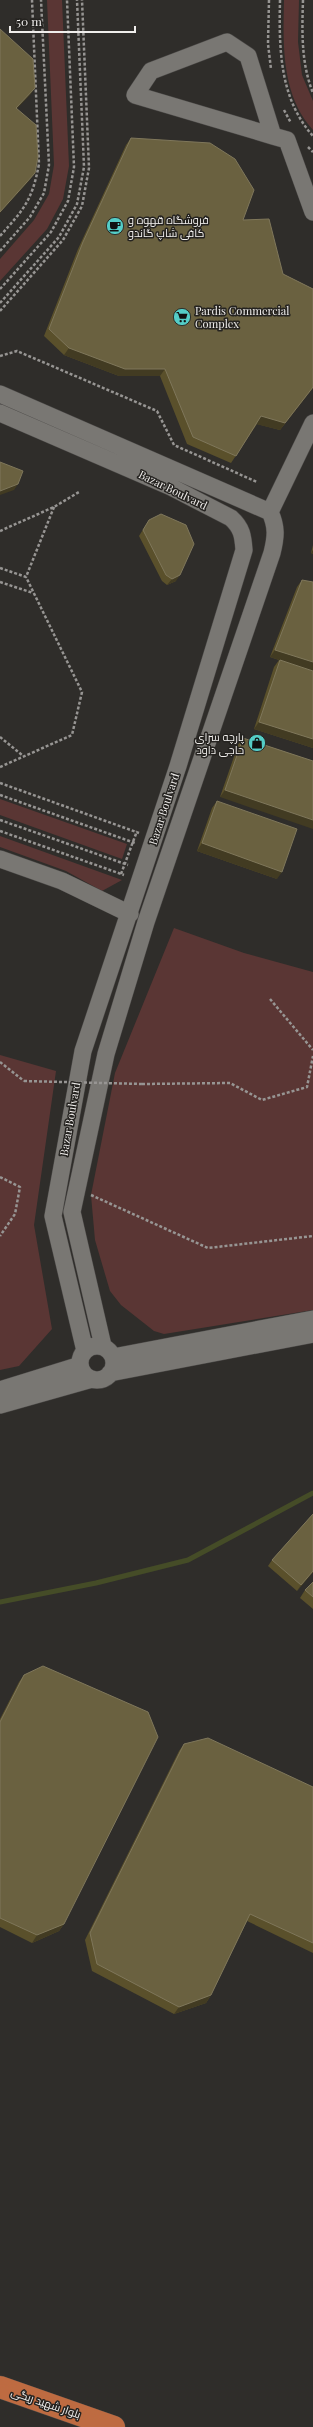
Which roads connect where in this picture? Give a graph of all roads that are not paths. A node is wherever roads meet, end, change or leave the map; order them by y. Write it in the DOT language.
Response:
graph roads {
  1 [pos="273,136"];
  2 [pos="313,212"];
  3 [pos="0,394"];
  4 [pos="0,413"];
  5 [pos="313,423"];
  6 [pos="270,512"];
  7 [pos="0,859"];
  8 [pos="130,914"];
  9 [pos="313,1319"];
  10 [pos="313,1334"];
  11 [pos="83,1358"];
  12 [pos="109,1359"];
  13 [pos="92,1379"];
  14 [pos="0,1390"];
  15 [pos="0,1405"];
  16 [pos="0,2387"];
  17 [pos="114,2427"];
  1 -- 1 [label="street"];
  1 -- 2 [label="street"];
  3 -- 6 [label="street, Bazar Boulvard"];
  4 -- 8 [label="street, Bazar Boulvard"];
  5 -- 6 [label="street"];
  6 -- 12 [label="street"];
  7 -- 8 [label="street"];
  8 -- 11 [label="street, Bazar Boulvard"];
  9 -- 12 [label="street"];
  10 -- 12 [label="street"];
  11 -- 12 [label="street"];
  11 -- 13 [label="street"];
  11 -- 14 [label="street"];
  12 -- 13 [label="street"];
  13 -- 15 [label="street"];
  16 -- 17 [label="highway, بلوار شهید ریگی"];
}
